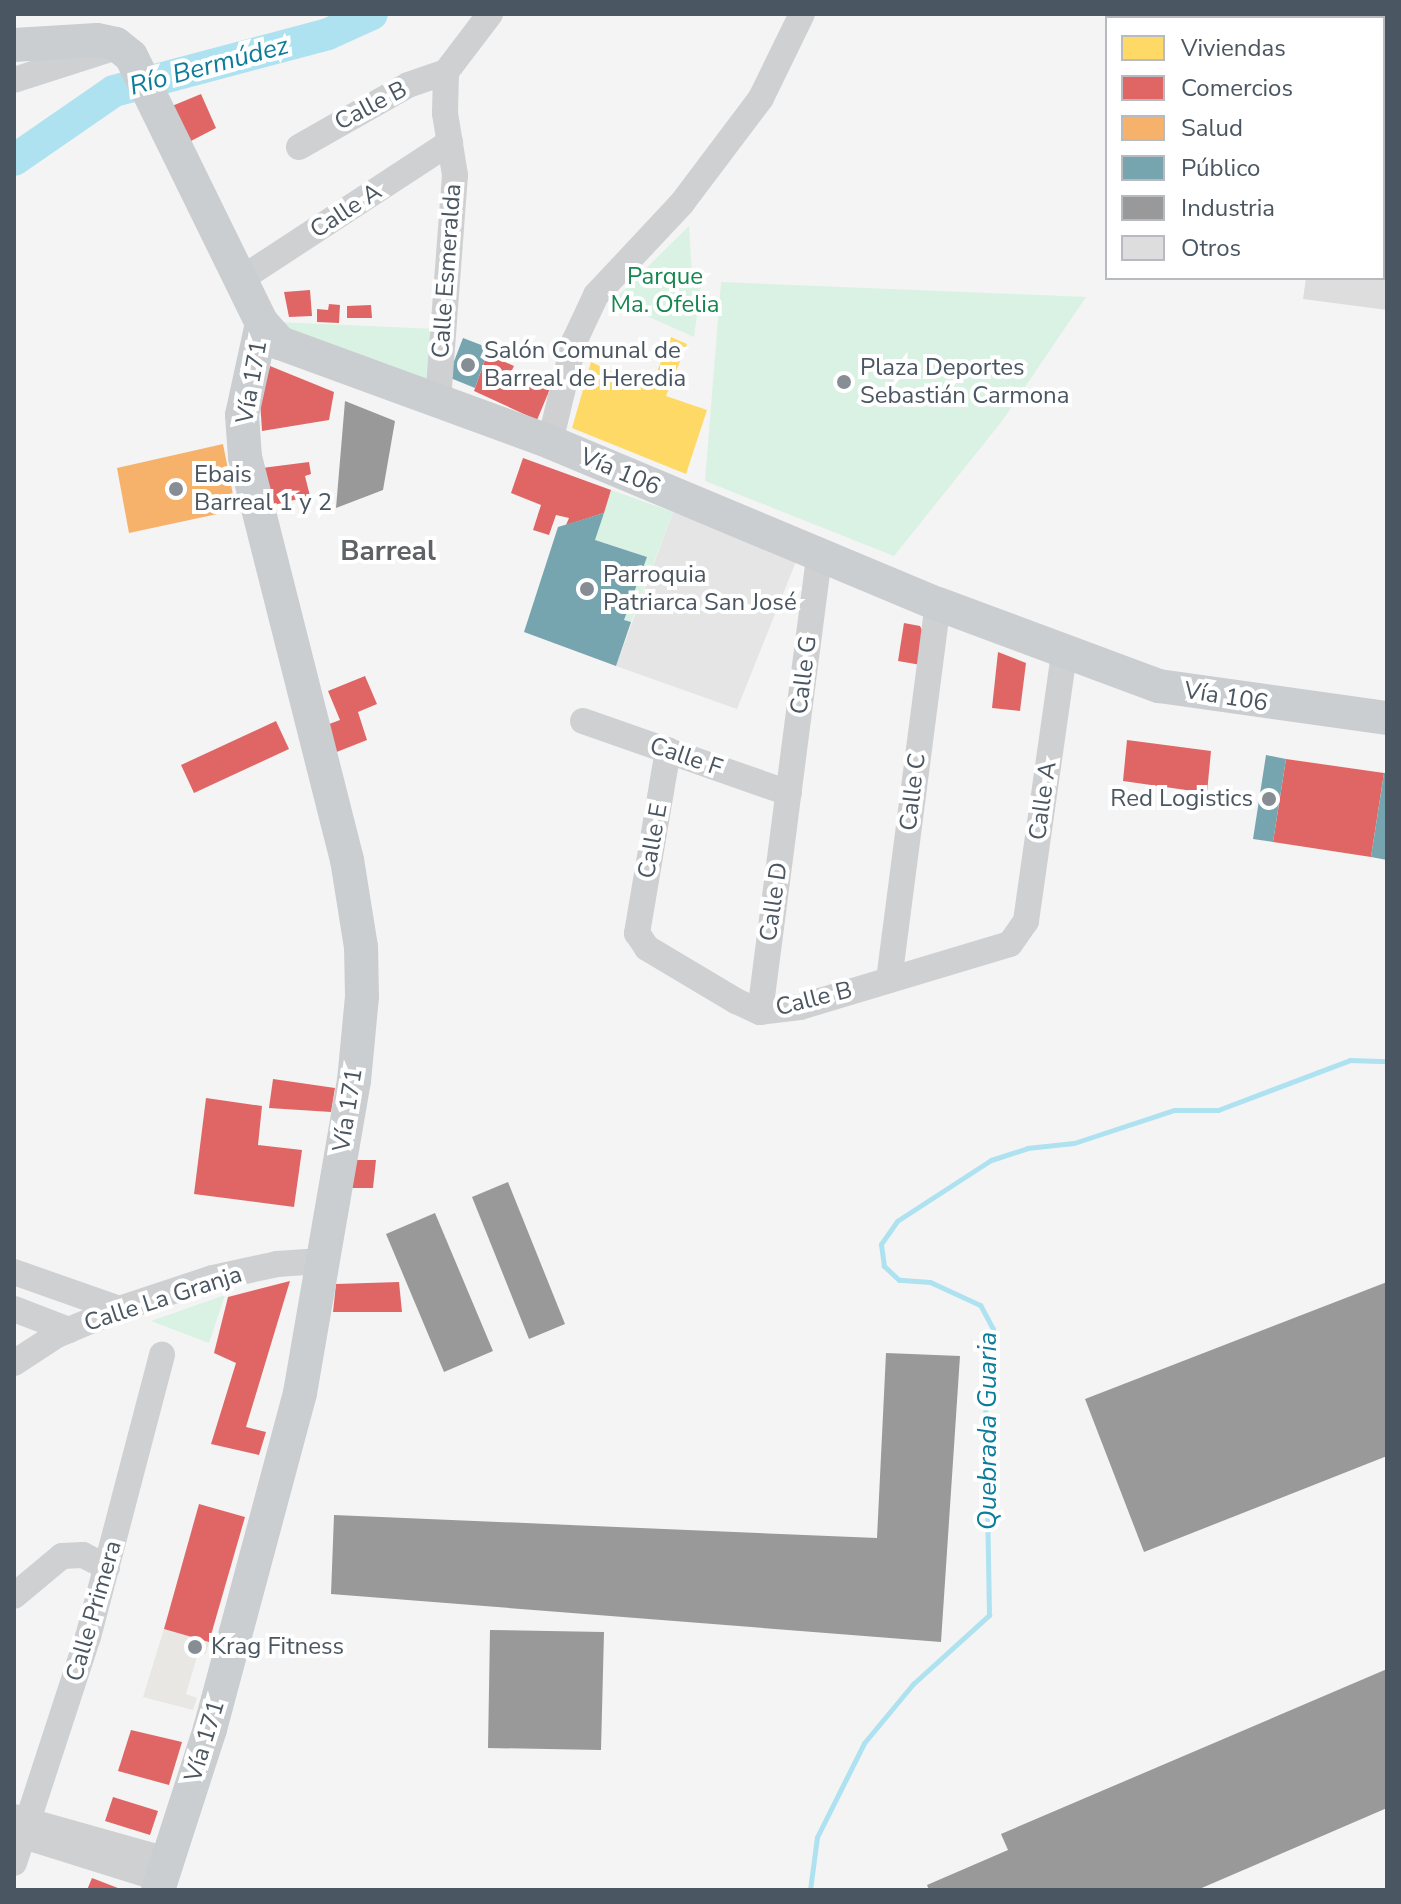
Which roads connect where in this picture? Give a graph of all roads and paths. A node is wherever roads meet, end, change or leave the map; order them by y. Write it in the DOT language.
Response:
graph roads {
  1 [pos="490,14"];
  2 [pos="802,14"];
  3 [pos="14,45"];
  4 [pos="119,46"];
  5 [pos="446,72"];
  6 [pos="14,80"];
  7 [pos="450,142"];
  8 [pos="299,147"];
  9 [pos="241,279"];
  10 [pos="262,323"];
  11 [pos="438,401"];
  12 [pos="550,442"];
  13 [pos="819,556"];
  14 [pos="938,604"];
  15 [pos="1064,653"];
  16 [pos="1387,718"];
  17 [pos="583,721"];
  18 [pos="668,750"];
  19 [pos="789,793"];
  20 [pos="637,933"];
  21 [pos="1010,944"];
  22 [pos="889,980"];
  23 [pos="760,1012"];
  24 [pos="321,1261"];
  25 [pos="14,1272"];
  26 [pos="14,1309"];
  27 [pos="119,1309"];
  28 [pos="69,1330"];
  29 [pos="162,1355"];
  30 [pos="14,1363"];
  31 [pos="107,1567"];
  32 [pos="14,1596"];
  33 [pos="23,1824"];
  34 [pos="14,1863"];
  35 [pos="162,1876"];
  1 -- 5 [label="street"];
  2 -- 12 [label="street"];
  3 -- 4 [label="main road"];
  4 -- 6 [label="street"];
  4 -- 9 [label="main road, Vía 106"];
  5 -- 7 [label="street, Calle Esmeralda"];
  5 -- 8 [label="street, Calle B"];
  7 -- 9 [label="street, Calle A"];
  7 -- 11 [label="street, Calle Esmeralda"];
  9 -- 10 [label="main road, Vía 106"];
  10 -- 11 [label="main road, Vía 106"];
  10 -- 24 [label="main road, Vía 171"];
  11 -- 12 [label="main road, Vía 106"];
  12 -- 13 [label="main road, Vía 106"];
  13 -- 14 [label="main road, Vía 106"];
  13 -- 19 [label="street, Calle G"];
  14 -- 15 [label="main road, Vía 106"];
  14 -- 22 [label="street, Calle C"];
  15 -- 16 [label="main road, Vía 106"];
  15 -- 21 [label="street, Calle A"];
  17 -- 18 [label="street, Calle F"];
  18 -- 19 [label="street, Calle F"];
  18 -- 20 [label="street, Calle E"];
  19 -- 23 [label="street, Calle D"];
  20 -- 23 [label="street, Calle B"];
  21 -- 22 [label="street, Calle B"];
  22 -- 23 [label="street, Calle B"];
  24 -- 27 [label="street, Calle La Granja"];
  24 -- 35 [label="main road, Vía 171"];
  25 -- 27 [label="street"];
  26 -- 28 [label="street"];
  27 -- 28 [label="street, Calle La Granja"];
  28 -- 30 [label="street, Calle La Granja"];
  29 -- 31 [label="street, Calle Primera"];
  31 -- 32 [label="street"];
  31 -- 33 [label="street, Calle Primera"];
  33 -- 34 [label="street, Calle Primera"];
  33 -- 35 [label="street"];
}
